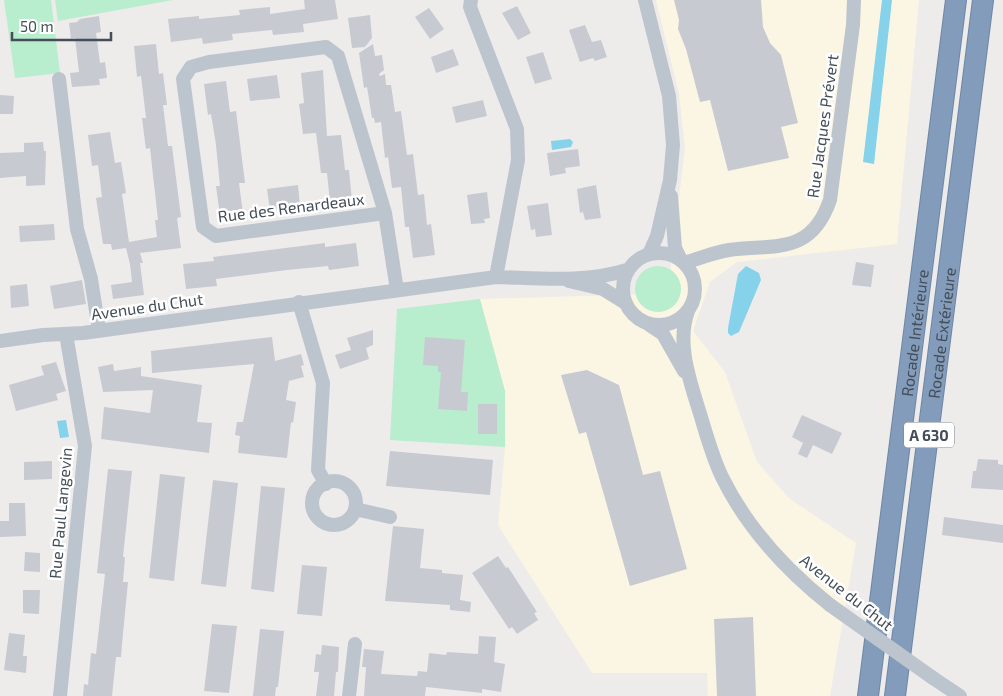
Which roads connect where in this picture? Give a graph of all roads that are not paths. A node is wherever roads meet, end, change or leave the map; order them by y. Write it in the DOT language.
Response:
graph roads {
  1 [pos="470,0"];
  2 [pos="645,0"];
  3 [pos="854,0"];
  4 [pos="956,0"];
  5 [pos="983,0"];
  6 [pos="59,79"];
  7 [pos="670,180"];
  8 [pos="385,213"];
  9 [pos="649,254"];
  10 [pos="708,257"];
  11 [pos="682,261"];
  12 [pos="627,270"];
  13 [pos="496,278"];
  14 [pos="559,278"];
  15 [pos="695,283"];
  16 [pos="397,290"];
  17 [pos="299,302"];
  18 [pos="624,302"];
  19 [pos="688,311"];
  20 [pos="648,324"];
  21 [pos="99,330"];
  22 [pos="66,334"];
  23 [pos="0,340"];
  24 [pos="690,383"];
  25 [pos="326,484"];
  26 [pos="355,509"];
  27 [pos="390,517"];
  28 [pos="355,644"];
  29 [pos="60,696"];
  30 [pos="349,696"];
  31 [pos="868,696"];
  32 [pos="895,696"];
  33 [pos="960,696"];
  1 -- 13 [label="street"];
  2 -- 7 [label="street"];
  3 -- 10 [label="street, Rue Jacques Prévert"];
  4 -- 31 [label="highway, Rocade Intérieure / A 630"];
  5 -- 32 [label="highway, Rocade Extérieure / A 630"];
  6 -- 21 [label="street"];
  7 -- 9 [label="street"];
  7 -- 11 [label="street"];
  8 -- 8 [label="street, Rue des Renardeaux"];
  8 -- 16 [label="street, Rue des Renardeaux"];
  9 -- 11 [label="street"];
  9 -- 12 [label="street"];
  10 -- 11 [label="street, Rue Jacques Prévert"];
  10 -- 15 [label="street"];
  11 -- 15 [label="street"];
  12 -- 14 [label="street, Avenue du Chut"];
  12 -- 18 [label="street"];
  13 -- 14 [label="street, Avenue du Chut"];
  13 -- 16 [label="street, Avenue du Chut"];
  14 -- 18 [label="street, Avenue du Chut"];
  15 -- 19 [label="street"];
  16 -- 17 [label="street, Avenue du Chut"];
  17 -- 21 [label="street, Avenue du Chut"];
  17 -- 25 [label="street"];
  18 -- 20 [label="street"];
  19 -- 20 [label="street"];
  19 -- 24 [label="street, Avenue du Chut"];
  20 -- 24 [label="street, Avenue du Chut"];
  21 -- 22 [label="street, Avenue du Chut"];
  22 -- 23 [label="street, Avenue du Chut"];
  22 -- 29 [label="street, Rue Paul Langevin"];
  24 -- 33 [label="street, Avenue du Chut, bridge"];
  25 -- 26 [label="street"];
  25 -- 26 [label="street"];
  26 -- 27 [label="street"];
  28 -- 30 [label="street"];
}
